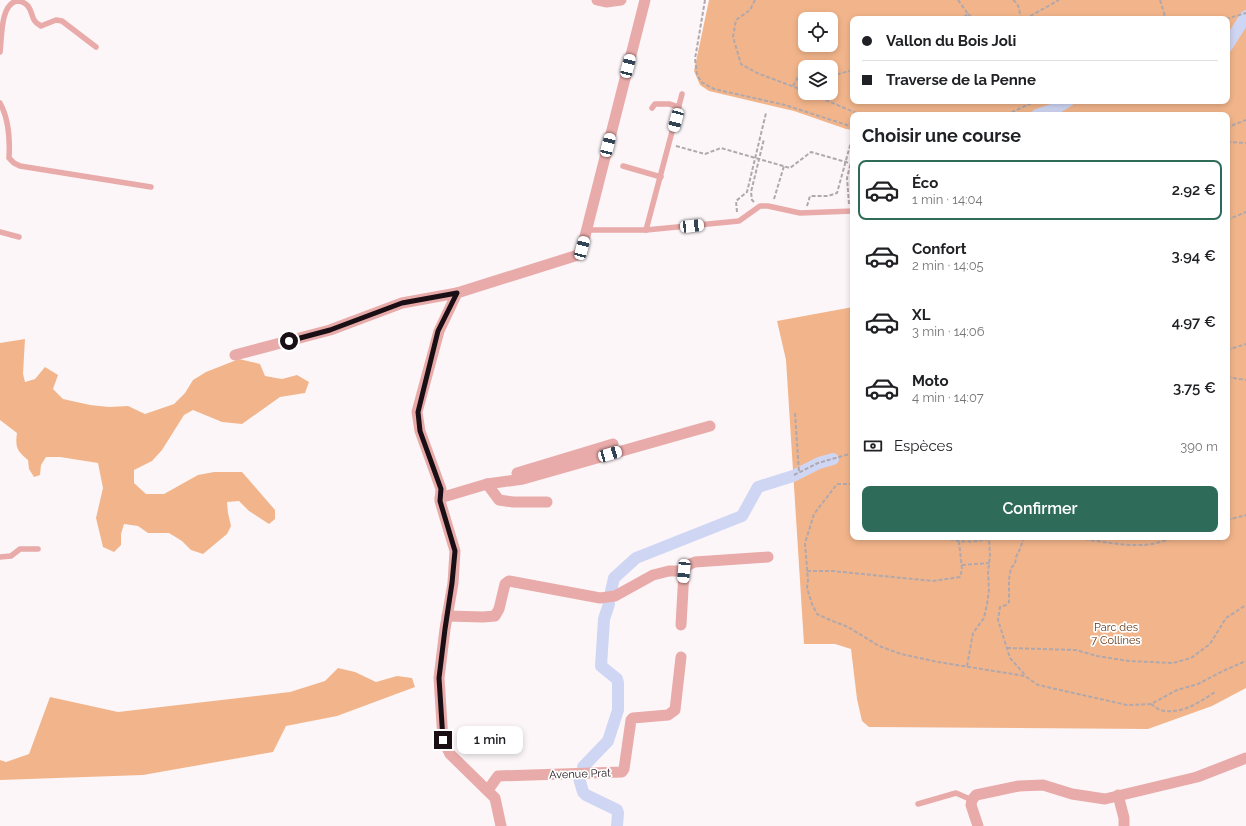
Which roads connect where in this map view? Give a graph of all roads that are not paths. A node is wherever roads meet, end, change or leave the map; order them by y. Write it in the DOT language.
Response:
graph roads {
  1 [pos="597,0"];
  2 [pos="621,0"];
  3 [pos="645,0"];
  4 [pos="96,47"];
  5 [pos="0,52"];
  6 [pos="682,94"];
  7 [pos="0,103"];
  8 [pos="679,107"];
  9 [pos="652,108"];
  10 [pos="623,166"];
  11 [pos="661,177"];
  12 [pos="150,187"];
  13 [pos="850,211"];
  14 [pos="587,230"];
  15 [pos="646,230"];
  16 [pos="0,232"];
  17 [pos="19,237"];
  18 [pos="457,293"];
  19 [pos="235,355"];
  20 [pos="710,426"];
  21 [pos="613,444"];
  22 [pos="487,484"];
  23 [pos="440,498"];
  24 [pos="547,502"];
  25 [pos="38,549"];
  26 [pos="0,557"];
  27 [pos="768,557"];
  28 [pos="684,571"];
  29 [pos="447,616"];
  30 [pos="681,625"];
  31 [pos="680,657"];
  32 [pos="1245,760"];
  33 [pos="488,790"];
  34 [pos="1118,796"];
  35 [pos="972,800"];
  36 [pos="918,804"];
  37 [pos="501,826"];
  38 [pos="978,826"];
  39 [pos="1125,826"];
  1 -- 2 [label="street"];
  3 -- 14 [label="street"];
  4 -- 5 [label="lane"];
  6 -- 8 [label="lane"];
  7 -- 12 [label="lane"];
  8 -- 9 [label="lane"];
  8 -- 11 [label="lane"];
  10 -- 11 [label="lane"];
  11 -- 15 [label="lane"];
  13 -- 15 [label="lane"];
  14 -- 15 [label="lane"];
  14 -- 18 [label="street"];
  16 -- 17 [label="lane"];
  18 -- 19 [label="street"];
  18 -- 23 [label="street"];
  20 -- 22 [label="street"];
  21 -- 22 [label="street"];
  22 -- 23 [label="street"];
  22 -- 24 [label="street"];
  23 -- 29 [label="street"];
  25 -- 26 [label="lane"];
  27 -- 28 [label="street"];
  28 -- 29 [label="street"];
  28 -- 30 [label="street"];
  29 -- 33 [label="street"];
  31 -- 33 [label="street, Avenue Prat"];
  32 -- 34 [label="street"];
  33 -- 37 [label="street"];
  34 -- 35 [label="street"];
  34 -- 39 [label="street"];
  35 -- 36 [label="lane"];
  35 -- 38 [label="street"];
}
